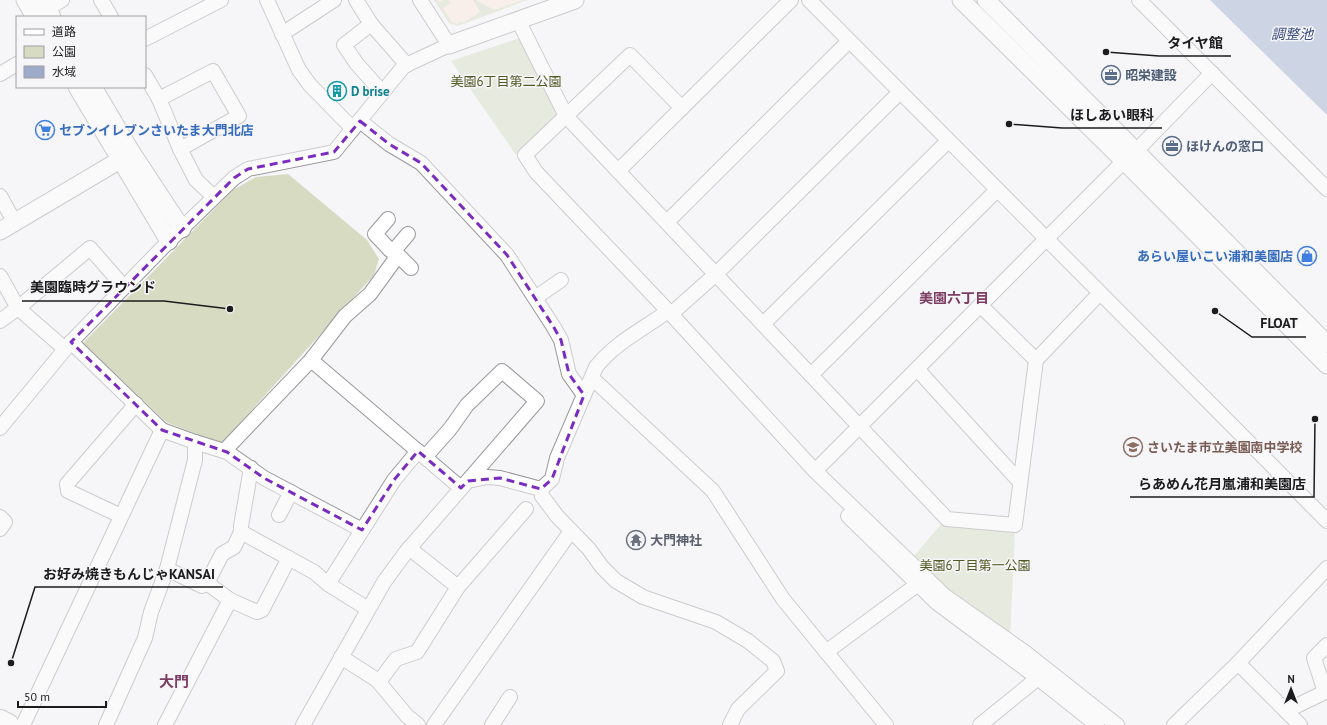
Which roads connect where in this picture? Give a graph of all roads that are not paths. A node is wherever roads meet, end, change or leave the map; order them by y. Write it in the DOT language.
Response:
graph roads {
  1 [pos="25,0"];
  2 [pos="62,0"];
  3 [pos="101,0"];
  4 [pos="221,0"];
  5 [pos="267,0"];
  6 [pos="334,0"];
  7 [pos="356,0"];
  8 [pos="420,0"];
  9 [pos="575,0"];
  10 [pos="791,0"];
  11 [pos="808,0"];
  12 [pos="961,0"];
  13 [pos="986,0"];
  14 [pos="1139,0"];
  15 [pos="44,11"];
  16 [pos="110,16"];
  17 [pos="518,20"];
  18 [pos="371,24"];
  19 [pos="282,34"];
  20 [pos="146,38"];
  21 [pos="849,41"];
  22 [pos="449,45"];
  23 [pos="16,65"];
  24 [pos="407,65"];
  25 [pos="1212,73"];
  26 [pos="0,74"];
  27 [pos="146,77"];
  28 [pos="78,88"];
  29 [pos="93,88"];
  30 [pos="382,92"];
  31 [pos="900,92"];
  32 [pos="159,99"];
  33 [pos="682,108"];
  34 [pos="566,116"];
  35 [pos="356,125"];
  36 [pos="948,140"];
  37 [pos="180,149"];
  38 [pos="126,156"];
  39 [pos="1130,156"];
  40 [pos="618,171"];
  41 [pos="1327,189"];
  42 [pos="997,190"];
  43 [pos="0,196"];
  44 [pos="214,198"];
  45 [pos="388,219"];
  46 [pos="667,222"];
  47 [pos="15,223"];
  48 [pos="182,229"];
  49 [pos="0,231"];
  50 [pos="408,234"];
  51 [pos="1047,240"];
  52 [pos="169,241"];
  53 [pos="396,253"];
  54 [pos="412,268"];
  55 [pos="716,274"];
  56 [pos="0,276"];
  57 [pos="561,280"];
  58 [pos="124,287"];
  59 [pos="1100,293"];
  60 [pos="535,298"];
  61 [pos="981,306"];
  62 [pos="18,308"];
  63 [pos="666,315"];
  64 [pos="0,321"];
  65 [pos="763,324"];
  66 [pos="1327,344"];
  67 [pos="68,345"];
  68 [pos="311,360"];
  69 [pos="1036,360"];
  70 [pos="1327,365"];
  71 [pos="917,369"];
  72 [pos="811,375"];
  73 [pos="592,378"];
  74 [pos="584,395"];
  75 [pos="136,404"];
  76 [pos="860,427"];
  77 [pos="0,428"];
  78 [pos="162,430"];
  79 [pos="195,442"];
  80 [pos="227,452"];
  81 [pos="421,454"];
  82 [pos="251,468"];
  83 [pos="815,471"];
  84 [pos="1020,482"];
  85 [pos="464,485"];
  86 [pos="541,489"];
  87 [pos="291,492"];
  88 [pos="526,509"];
  89 [pos="279,515"];
  90 [pos="121,516"];
  91 [pos="0,517"];
  92 [pos="1327,521"];
  93 [pos="0,529"];
  94 [pos="362,530"];
  95 [pos="571,531"];
  96 [pos="241,532"];
  97 [pos="409,548"];
  98 [pos="289,558"];
  99 [pos="1327,568"];
  100 [pos="167,569"];
  101 [pos="206,583"];
  102 [pos="328,584"];
  103 [pos="918,584"];
  104 [pos="458,587"];
  105 [pos="230,600"];
  106 [pos="368,609"];
  107 [pos="1327,645"];
  108 [pos="826,652"];
  109 [pos="341,657"];
  110 [pos="1238,663"];
  111 [pos="1038,679"];
  112 [pos="379,682"];
  113 [pos="1326,692"];
  114 [pos="510,697"];
  115 [pos="1286,711"];
  116 [pos="404,720"];
  117 [pos="0,721"];
  118 [pos="8,725"];
  119 [pos="23,725"];
  120 [pos="106,725"];
  121 [pos="165,725"];
  122 [pos="303,725"];
  123 [pos="418,725"];
  124 [pos="434,725"];
  125 [pos="492,725"];
  126 [pos="730,725"];
  127 [pos="886,725"];
  128 [pos="980,725"];
  129 [pos="1097,725"];
  130 [pos="1117,725"];
  131 [pos="1174,725"];
  132 [pos="1300,725"];
  1 -- 15 [label="street"];
  2 -- 15 [label="street"];
  3 -- 16 [label="street"];
  4 -- 20 [label="street"];
  5 -- 19 [label="street"];
  6 -- 19 [label="street"];
  7 -- 18 [label="street"];
  8 -- 22 [label="street"];
  9 -- 17 [label="street"];
  10 -- 33 [label="street"];
  11 -- 21 [label="street"];
  12 -- 39 [label="street"];
  13 -- 39 [label="street"];
  14 -- 25 [label="street"];
  17 -- 22 [label="street"];
  17 -- 34 [label="street"];
  18 -- 24 [label="street"];
  18 -- 30 [label="street"];
  19 -- 35 [label="street"];
  21 -- 31 [label="street"];
  21 -- 46 [label="street"];
  22 -- 24 [label="street"];
  23 -- 26 [label="street"];
  24 -- 30 [label="street"];
  25 -- 39 [label="street"];
  25 -- 41 [label="street"];
  27 -- 32 [label="street"];
  28 -- 38 [label="street"];
  29 -- 38 [label="street"];
  30 -- 35 [label="street"];
  31 -- 36 [label="street"];
  31 -- 55 [label="street"];
  32 -- 37 [label="street"];
  32 -- 37 [label="street"];
  33 -- 34 [label="street"];
  33 -- 40 [label="street"];
  34 -- 40 [label="street"];
  34 -- 63 [label="street"];
  35 -- 44 [label="street"];
  35 -- 60 [label="street"];
  36 -- 42 [label="street"];
  36 -- 65 [label="street"];
  37 -- 44 [label="street"];
  38 -- 47 [label="street"];
  38 -- 48 [label="street"];
  38 -- 52 [label="street"];
  39 -- 51 [label="street"];
  39 -- 66 [label="street"];
  39 -- 70 [label="street"];
  40 -- 46 [label="street"];
  42 -- 51 [label="street"];
  42 -- 72 [label="street"];
  43 -- 47 [label="street"];
  44 -- 48 [label="street"];
  45 -- 53 [label="street"];
  46 -- 55 [label="street"];
  47 -- 49 [label="street"];
  48 -- 52 [label="street"];
  50 -- 53 [label="street"];
  51 -- 59 [label="street"];
  51 -- 61 [label="street"];
  52 -- 58 [label="street"];
  53 -- 54 [label="street"];
  53 -- 68 [label="street"];
  55 -- 63 [label="street"];
  55 -- 65 [label="street"];
  56 -- 62 [label="street"];
  57 -- 60 [label="street"];
  58 -- 62 [label="street"];
  58 -- 67 [label="street"];
  59 -- 69 [label="street"];
  59 -- 92 [label="street"];
  60 -- 74 [label="street"];
  61 -- 69 [label="street"];
  61 -- 71 [label="street"];
  62 -- 64 [label="street"];
  62 -- 67 [label="street"];
  63 -- 73 [label="street"];
  63 -- 83 [label="street"];
  63 -- 103 [label="street"];
  65 -- 72 [label="street"];
  67 -- 75 [label="street"];
  67 -- 77 [label="street"];
  68 -- 80 [label="street"];
  68 -- 81 [label="street"];
  69 -- 84 [label="street"];
  71 -- 76 [label="street"];
  71 -- 84 [label="street"];
  72 -- 76 [label="street"];
  73 -- 74 [label="street"];
  73 -- 108 [label="street"];
  74 -- 86 [label="street"];
  75 -- 78 [label="street"];
  75 -- 90 [label="street"];
  76 -- 83 [label="street"];
  76 -- 84 [label="street"];
  78 -- 79 [label="street"];
  78 -- 90 [label="street"];
  79 -- 80 [label="street"];
  79 -- 100 [label="street"];
  80 -- 82 [label="street"];
  81 -- 85 [label="street"];
  81 -- 85 [label="street"];
  81 -- 94 [label="street"];
  82 -- 87 [label="street"];
  82 -- 96 [label="street"];
  83 -- 130 [label="street"];
  85 -- 86 [label="street"];
  85 -- 97 [label="street"];
  86 -- 95 [label="street"];
  87 -- 89 [label="street"];
  87 -- 94 [label="street"];
  88 -- 104 [label="street"];
  90 -- 119 [label="street"];
  91 -- 93 [label="street"];
  94 -- 102 [label="street"];
  95 -- 124 [label="street"];
  95 -- 126 [label="street"];
  96 -- 98 [label="street"];
  96 -- 101 [label="street"];
  97 -- 104 [label="street"];
  97 -- 106 [label="street"];
  98 -- 102 [label="street"];
  98 -- 105 [label="street"];
  99 -- 110 [label="street"];
  100 -- 101 [label="street"];
  100 -- 120 [label="street"];
  101 -- 105 [label="street"];
  102 -- 106 [label="street"];
  103 -- 108 [label="street"];
  103 -- 111 [label="street"];
  104 -- 112 [label="street"];
  105 -- 121 [label="street"];
  106 -- 109 [label="street"];
  107 -- 113 [label="street"];
  108 -- 127 [label="street"];
  109 -- 112 [label="street"];
  109 -- 122 [label="street"];
  110 -- 115 [label="street"];
  110 -- 131 [label="street"];
  111 -- 128 [label="street"];
  111 -- 129 [label="street"];
  112 -- 116 [label="street"];
  113 -- 115 [label="street"];
  114 -- 125 [label="street"];
  115 -- 132 [label="street"];
  116 -- 123 [label="street"];
  117 -- 118 [label="highway"];
}
